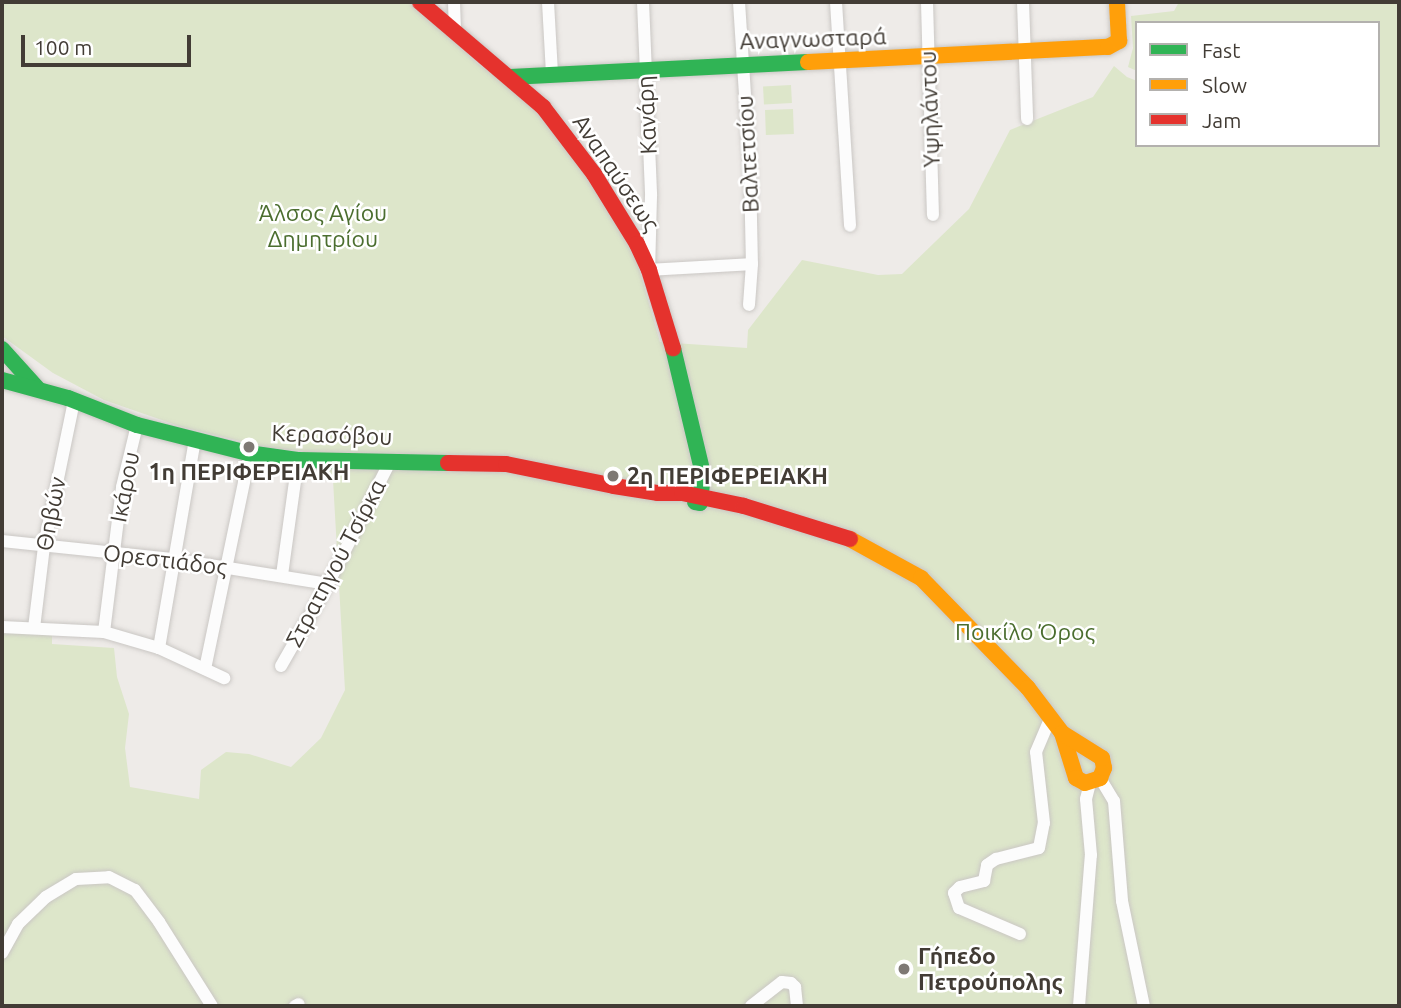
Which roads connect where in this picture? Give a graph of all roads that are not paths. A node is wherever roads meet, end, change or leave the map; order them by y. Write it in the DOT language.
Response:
graph roads {
  1 [pos="421,2"];
  2 [pos="454,2"];
  3 [pos="548,2"];
  4 [pos="643,2"];
  5 [pos="739,2"];
  6 [pos="836,2"];
  7 [pos="926,2"];
  8 [pos="1023,2"];
  9 [pos="1117,2"];
  10 [pos="455,30"];
  11 [pos="1026,51"];
  12 [pos="929,57"];
  13 [pos="839,61"];
  14 [pos="743,65"];
  15 [pos="645,68"];
  16 [pos="552,73"];
  17 [pos="510,77"];
  18 [pos="1027,119"];
  19 [pos="933,215"];
  20 [pos="850,226"];
  21 [pos="752,264"];
  22 [pos="649,271"];
  23 [pos="749,305"];
  24 [pos="2,349"];
  25 [pos="2,380"];
  26 [pos="38,389"];
  27 [pos="74,401"];
  28 [pos="137,425"];
  29 [pos="195,440"];
  30 [pos="250,454"];
  31 [pos="298,460"];
  32 [pos="391,460"];
  33 [pos="697,499"];
  34 [pos="2,541"];
  35 [pos="44,546"];
  36 [pos="113,554"];
  37 [pos="172,559"];
  38 [pos="226,567"];
  39 [pos="282,575"];
  40 [pos="328,584"];
  41 [pos="2,627"];
  42 [pos="34,628"];
  43 [pos="104,632"];
  44 [pos="159,648"];
  45 [pos="281,666"];
  46 [pos="205,669"];
  47 [pos="224,678"];
  48 [pos="1051,717"];
  49 [pos="1062,733"];
  50 [pos="1088,751"];
  51 [pos="1072,763"];
  52 [pos="1095,781"];
  53 [pos="1020,934"];
  54 [pos="2,953"];
  55 [pos="212,1006"];
  56 [pos="751,1006"];
  57 [pos="797,1006"];
  58 [pos="1079,1006"];
  59 [pos="1144,1006"];
  1 -- 10 [label="street, Αναπαύσεως"];
  2 -- 10 [label="street"];
  3 -- 16 [label="street"];
  4 -- 15 [label="street, Κανάρη"];
  5 -- 14 [label="street, Βαλτετσίου"];
  6 -- 13 [label="street"];
  7 -- 12 [label="street, Υψηλάντου"];
  8 -- 11 [label="street"];
  9 -- 11 [label="street, Αναγνωσταρά"];
  10 -- 17 [label="street, Αναπαύσεως"];
  11 -- 12 [label="street, Αναγνωσταρά"];
  11 -- 18 [label="street"];
  12 -- 13 [label="street, Αναγνωσταρά"];
  12 -- 19 [label="street, Υψηλάντου"];
  13 -- 14 [label="street, Αναγνωσταρά"];
  13 -- 20 [label="street"];
  14 -- 15 [label="street, Αναγνωσταρά"];
  14 -- 21 [label="street, Βαλτετσίου"];
  15 -- 16 [label="street, Αναγνωσταρά"];
  15 -- 22 [label="street, Κανάρη"];
  16 -- 17 [label="street, Αναγνωσταρά"];
  17 -- 22 [label="street, Αναπαύσεως"];
  21 -- 22 [label="street"];
  21 -- 23 [label="street, Βαλτετσίου"];
  22 -- 33 [label="street, Αναπαύσεως"];
  24 -- 26 [label="street"];
  25 -- 26 [label="street, Κερασόβου"];
  26 -- 27 [label="street, Κερασόβου"];
  27 -- 28 [label="street, Κερασόβου"];
  27 -- 35 [label="street, Θηβών"];
  28 -- 29 [label="street, Κερασόβου"];
  28 -- 36 [label="street, Ικάρου"];
  29 -- 30 [label="street, Κερασόβου"];
  29 -- 37 [label="street"];
  30 -- 31 [label="street, Κερασόβου"];
  30 -- 38 [label="street"];
  31 -- 32 [label="street, Κερασόβου"];
  31 -- 39 [label="street"];
  32 -- 33 [label="street, Κερασόβου"];
  32 -- 40 [label="street, Στρατηγού Τσίρκα"];
  33 -- 48 [label="street"];
  34 -- 35 [label="street, Ορεστιάδος"];
  35 -- 36 [label="street, Ορεστιάδος"];
  35 -- 42 [label="street, Θηβών"];
  36 -- 37 [label="street, Ορεστιάδος"];
  36 -- 43 [label="street, Ικάρου"];
  37 -- 38 [label="street, Ορεστιάδος"];
  37 -- 44 [label="street"];
  38 -- 39 [label="street, Ορεστιάδος"];
  38 -- 46 [label="street"];
  39 -- 40 [label="street, Ορεστιάδος"];
  40 -- 45 [label="street, Στρατηγού Τσίρκα"];
  41 -- 42 [label="street"];
  42 -- 43 [label="street"];
  43 -- 44 [label="street"];
  44 -- 46 [label="street"];
  46 -- 47 [label="street"];
  48 -- 49 [label="street"];
  48 -- 53 [label="street"];
  49 -- 50 [label="street"];
  49 -- 51 [label="street"];
  50 -- 51 [label="street"];
  50 -- 52 [label="street"];
  51 -- 52 [label="street"];
  52 -- 58 [label="street"];
  52 -- 59 [label="street"];
  54 -- 55 [label="street"];
  56 -- 57 [label="street"];
}
